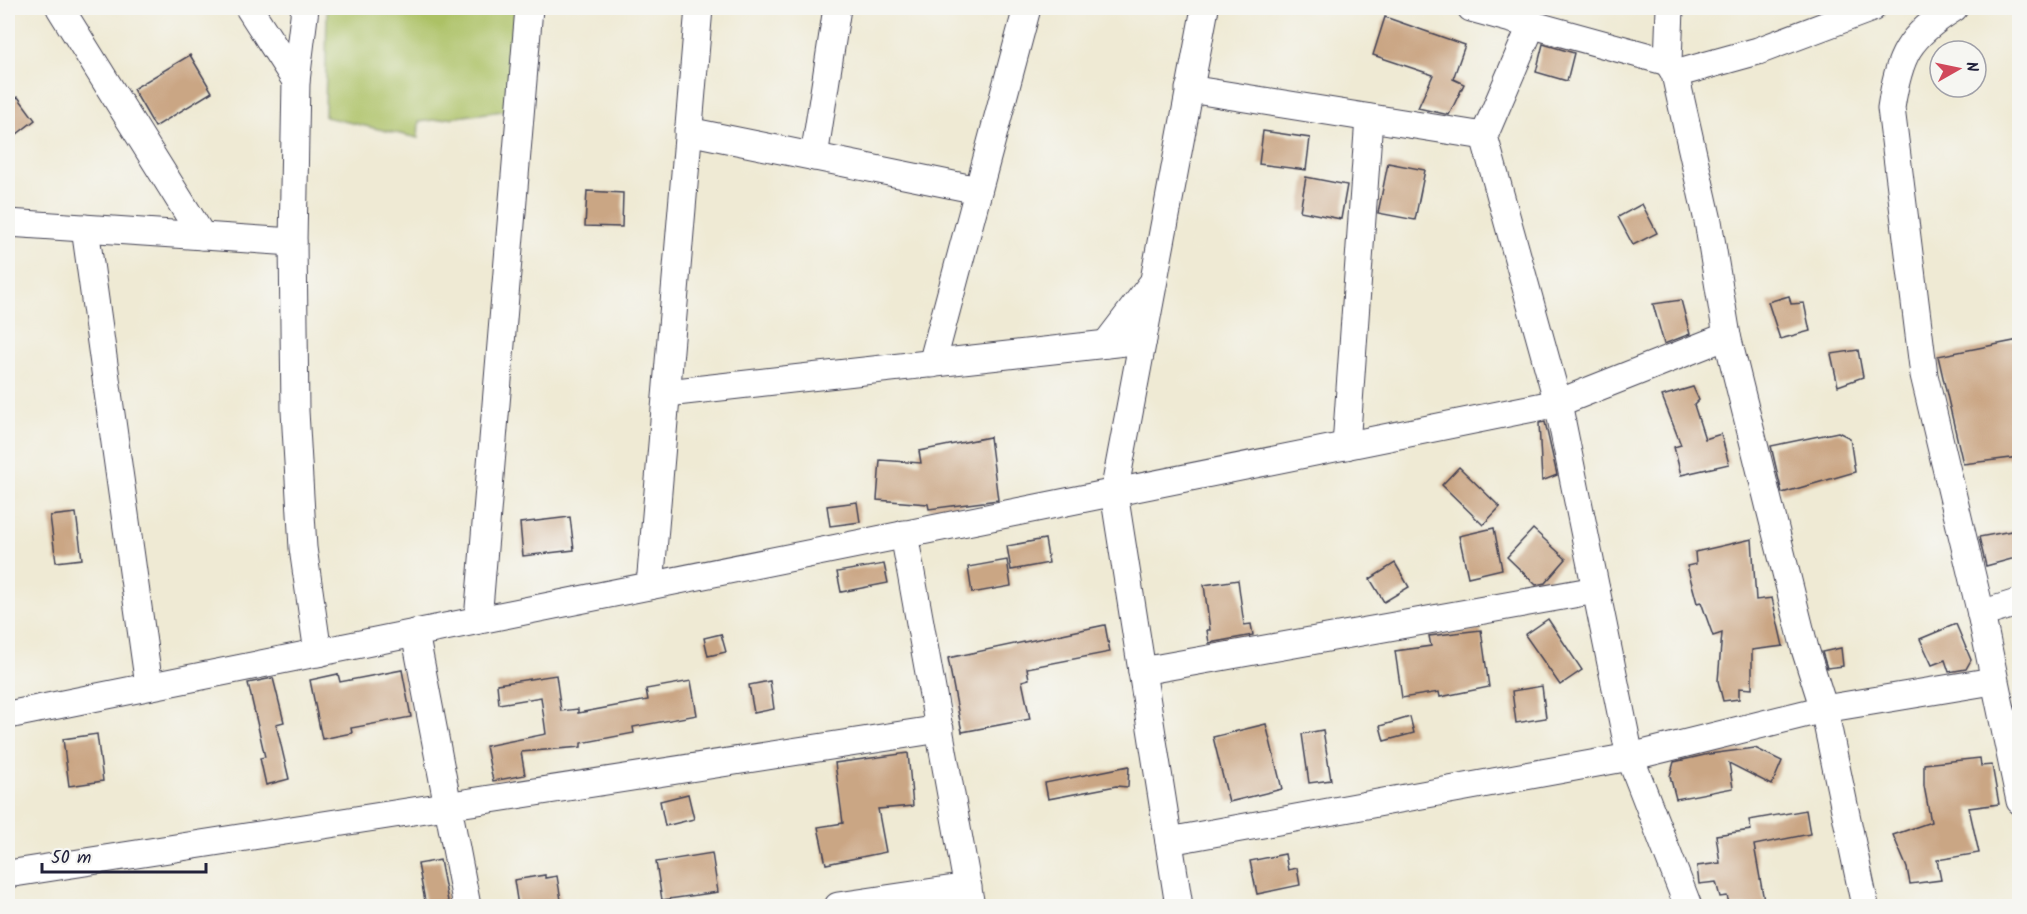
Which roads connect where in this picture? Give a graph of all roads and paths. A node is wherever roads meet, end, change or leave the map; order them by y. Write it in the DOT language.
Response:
graph roads {
  1 [pos="60,8"];
  2 [pos="249,8"];
  3 [pos="305,8"];
  4 [pos="529,8"];
  5 [pos="699,8"];
  6 [pos="837,8"];
  7 [pos="1027,8"];
  8 [pos="1205,8"];
  9 [pos="1471,8"];
  10 [pos="1670,8"];
  11 [pos="1872,8"];
  12 [pos="1941,12"];
  13 [pos="1532,24"];
  14 [pos="1672,68"];
  15 [pos="296,81"];
  16 [pos="1189,89"];
  17 [pos="1369,118"];
  18 [pos="688,131"];
  19 [pos="1484,136"];
  20 [pos="814,157"];
  21 [pos="978,190"];
  22 [pos="10,219"];
  23 [pos="85,228"];
  24 [pos="202,236"];
  25 [pos="292,242"];
  26 [pos="1154,281"];
  27 [pos="1727,336"];
  28 [pos="1143,340"];
  29 [pos="1106,344"];
  30 [pos="932,364"];
  31 [pos="667,393"];
  32 [pos="1558,403"];
  33 [pos="1346,446"];
  34 [pos="1114,493"];
  35 [pos="904,534"];
  36 [pos="650,586"];
  37 [pos="1596,590"];
  38 [pos="2019,602"];
  39 [pos="1981,614"];
  40 [pos="478,620"];
  41 [pos="416,633"];
  42 [pos="318,653"];
  43 [pos="1142,671"];
  44 [pos="1993,681"];
  45 [pos="149,686"];
  46 [pos="1824,709"];
  47 [pos="8,715"];
  48 [pos="940,729"];
  49 [pos="1630,757"];
  50 [pos="2019,801"];
  51 [pos="448,806"];
  52 [pos="1169,841"];
  53 [pos="8,874"];
  54 [pos="970,897"];
  55 [pos="467,906"];
  56 [pos="838,906"];
  57 [pos="1179,906"];
  58 [pos="1688,906"];
  59 [pos="1864,906"];
  1 -- 24 [label="street"];
  2 -- 15 [label="street"];
  3 -- 15 [label="street"];
  4 -- 40 [label="street"];
  5 -- 18 [label="street"];
  6 -- 20 [label="street"];
  7 -- 21 [label="street"];
  8 -- 16 [label="street"];
  9 -- 13 [label="street"];
  10 -- 14 [label="street"];
  11 -- 14 [label="street"];
  12 -- 39 [label="street"];
  13 -- 14 [label="street"];
  13 -- 19 [label="street"];
  14 -- 27 [label="street"];
  15 -- 25 [label="street"];
  16 -- 17 [label="street"];
  16 -- 26 [label="street"];
  17 -- 19 [label="street"];
  17 -- 33 [label="street"];
  18 -- 20 [label="street"];
  18 -- 31 [label="street"];
  19 -- 32 [label="street"];
  20 -- 21 [label="street"];
  21 -- 30 [label="street"];
  22 -- 23 [label="street"];
  23 -- 24 [label="street"];
  23 -- 45 [label="street"];
  24 -- 25 [label="street"];
  25 -- 42 [label="street"];
  26 -- 28 [label="street"];
  26 -- 29 [label="street"];
  27 -- 32 [label="street"];
  27 -- 46 [label="street"];
  28 -- 29 [label="street"];
  28 -- 34 [label="street"];
  29 -- 30 [label="street"];
  30 -- 31 [label="street"];
  31 -- 36 [label="street"];
  32 -- 33 [label="street"];
  32 -- 37 [label="street"];
  33 -- 34 [label="street"];
  34 -- 35 [label="street"];
  34 -- 43 [label="street"];
  35 -- 36 [label="street"];
  35 -- 48 [label="street"];
  36 -- 40 [label="street"];
  37 -- 43 [label="street"];
  37 -- 49 [label="street"];
  38 -- 39 [label="street"];
  39 -- 44 [label="street"];
  40 -- 41 [label="street"];
  41 -- 42 [label="street"];
  41 -- 51 [label="street"];
  42 -- 45 [label="street"];
  43 -- 52 [label="street"];
  44 -- 46 [label="street"];
  44 -- 50 [label="street"];
  45 -- 47 [label="street"];
  46 -- 49 [label="street"];
  46 -- 59 [label="street"];
  48 -- 51 [label="street"];
  48 -- 54 [label="street"];
  49 -- 52 [label="street"];
  49 -- 58 [label="street"];
  51 -- 53 [label="street"];
  51 -- 55 [label="street"];
  52 -- 57 [label="street"];
  54 -- 56 [label="street"];
}
